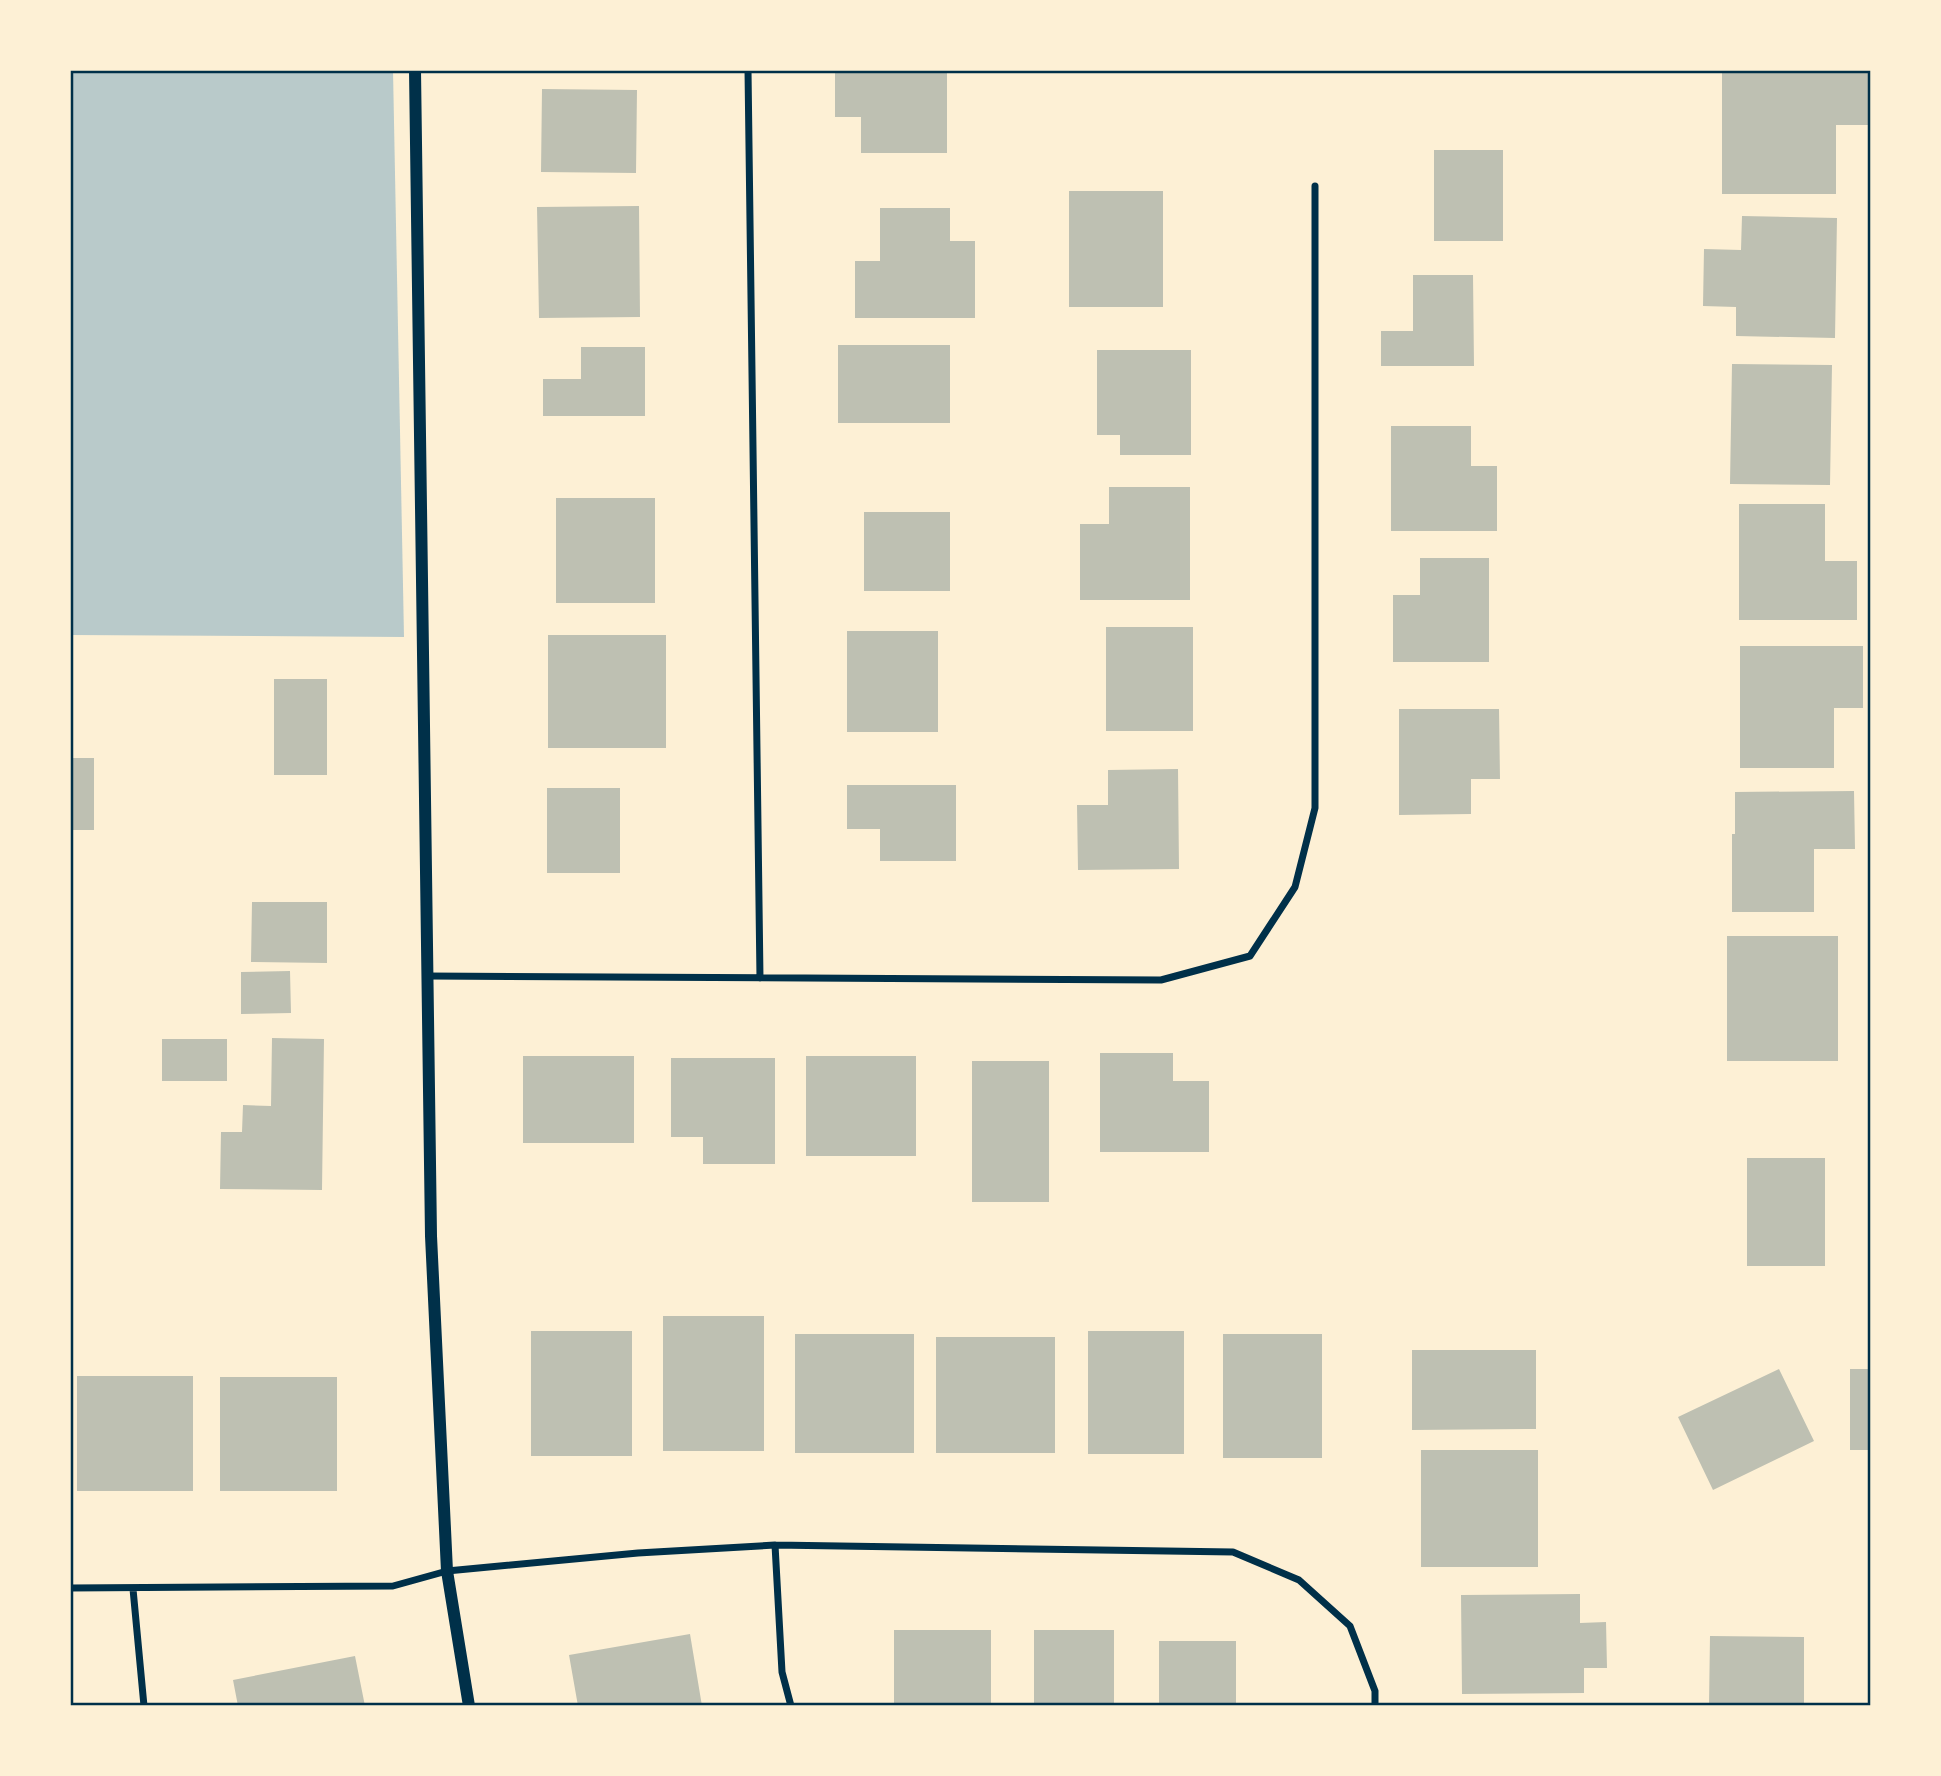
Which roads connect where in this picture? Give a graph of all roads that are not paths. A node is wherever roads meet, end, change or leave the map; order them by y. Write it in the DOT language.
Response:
graph roads {
  1 [pos="415,70"];
  2 [pos="748,70"];
  3 [pos="1315,186"];
  4 [pos="427,976"];
  5 [pos="760,978"];
  6 [pos="775,1545"];
  7 [pos="447,1572"];
  8 [pos="70,1588"];
  9 [pos="133,1588"];
  10 [pos="144,1706"];
  11 [pos="469,1706"];
  12 [pos="791,1706"];
  13 [pos="1375,1706"];
  1 -- 4 [label="street"];
  2 -- 5 [label="street"];
  3 -- 5 [label="street"];
  4 -- 5 [label="street"];
  4 -- 7 [label="street"];
  6 -- 7 [label="street"];
  6 -- 12 [label="street"];
  6 -- 13 [label="street"];
  7 -- 9 [label="street"];
  7 -- 11 [label="street"];
  8 -- 9 [label="street"];
  9 -- 10 [label="street"];
}
